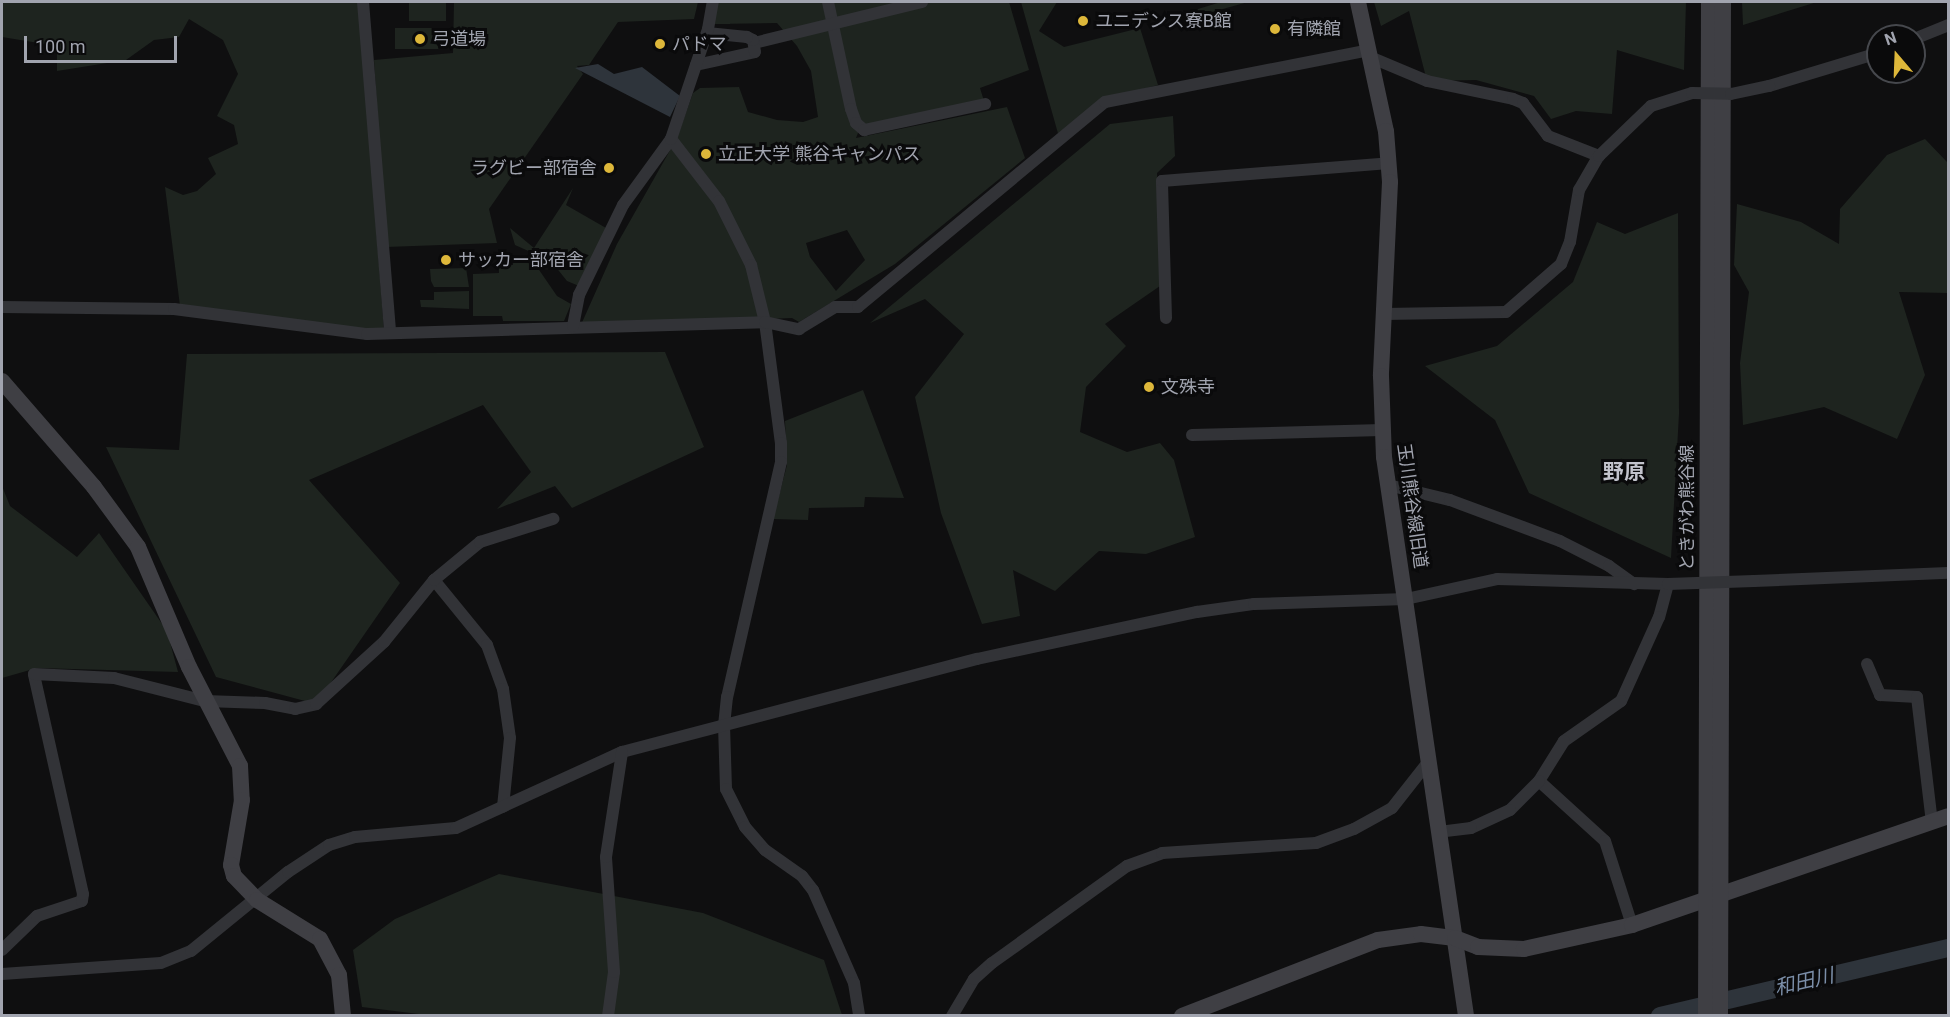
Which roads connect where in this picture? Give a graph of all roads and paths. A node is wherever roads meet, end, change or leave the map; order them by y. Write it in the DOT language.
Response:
graph roads {
  1 [pos="363,2"];
  2 [pos="713,2"];
  3 [pos="828,2"];
  4 [pos="922,2"];
  5 [pos="1358,2"];
  6 [pos="1709,2"];
  7 [pos="1723,2"];
  8 [pos="833,25"];
  9 [pos="1948,25"];
  10 [pos="706,33"];
  11 [pos="1926,34"];
  12 [pos="754,43"];
  13 [pos="1370,54"];
  14 [pos="1866,57"];
  15 [pos="696,65"];
  16 [pos="985,104"];
  17 [pos="671,139"];
  18 [pos="1599,156"];
  19 [pos="1389,163"];
  20 [pos="2,307"];
  21 [pos="1384,314"];
  22 [pos="1166,318"];
  23 [pos="765,322"];
  24 [pos="573,326"];
  25 [pos="390,333"];
  26 [pos="2,381"];
  27 [pos="1382,430"];
  28 [pos="1192,435"];
  29 [pos="1388,484"];
  30 [pos="553,519"];
  31 [pos="1948,573"];
  32 [pos="434,580"];
  33 [pos="1668,584"];
  34 [pos="1634,585"];
  35 [pos="1406,599"];
  36 [pos="1867,664"];
  37 [pos="205,701"];
  38 [pos="724,725"];
  39 [pos="622,752"];
  40 [pos="1430,761"];
  41 [pos="1539,781"];
  42 [pos="503,807"];
  43 [pos="1948,816"];
  44 [pos="1932,822"];
  45 [pos="1439,832"];
  46 [pos="1713,898"];
  47 [pos="257,900"];
  48 [pos="1632,925"];
  49 [pos="1455,938"];
  50 [pos="2,950"];
  51 [pos="1713,965"];
  52 [pos="2,974"];
  53 [pos="343,1016"];
  54 [pos="608,1016"];
  55 [pos="859,1016"];
  56 [pos="952,1016"];
  57 [pos="1182,1016"];
  58 [pos="1466,1016"];
  59 [pos="1706,1016"];
  60 [pos="1720,1016"];
  1 -- 25 [label="street"];
  2 -- 10 [label="street"];
  3 -- 8 [label="street"];
  4 -- 8 [label="street"];
  5 -- 13 [label="street, 玉川熊谷線旧道"];
  6 -- 46 [label="street, ときがわ熊谷線"];
  7 -- 46 [label="street, ときがわ熊谷線"];
  8 -- 12 [label="street"];
  8 -- 16 [label="street"];
  9 -- 11 [label="street"];
  10 -- 12 [label="street"];
  10 -- 15 [label="street"];
  12 -- 15 [label="street"];
  13 -- 18 [label="street"];
  13 -- 19 [label="street, 玉川熊谷線旧道"];
  13 -- 23 [label="street"];
  14 -- 18 [label="street, bridge"];
  15 -- 17 [label="street"];
  17 -- 23 [label="street"];
  17 -- 24 [label="street"];
  18 -- 21 [label="street"];
  19 -- 21 [label="street, 玉川熊谷線旧道"];
  19 -- 22 [label="street"];
  20 -- 25 [label="street"];
  21 -- 27 [label="street, 玉川熊谷線旧道"];
  23 -- 24 [label="street"];
  23 -- 38 [label="street"];
  24 -- 25 [label="street"];
  26 -- 37 [label="street"];
  27 -- 28 [label="street"];
  27 -- 29 [label="street, 玉川熊谷線旧道"];
  29 -- 34 [label="street"];
  29 -- 35 [label="street, 玉川熊谷線旧道"];
  30 -- 32 [label="street"];
  31 -- 33 [label="street, bridge"];
  32 -- 37 [label="street"];
  32 -- 42 [label="street"];
  33 -- 34 [label="street"];
  33 -- 41 [label="street"];
  34 -- 35 [label="street"];
  35 -- 38 [label="street"];
  35 -- 40 [label="street, 玉川熊谷線旧道"];
  36 -- 44 [label="street"];
  37 -- 47 [label="street"];
  37 -- 50 [label="street"];
  38 -- 39 [label="street"];
  38 -- 55 [label="street"];
  39 -- 42 [label="street"];
  39 -- 54 [label="street"];
  40 -- 45 [label="street, 玉川熊谷線旧道"];
  40 -- 56 [label="street"];
  41 -- 45 [label="street"];
  41 -- 48 [label="street"];
  42 -- 47 [label="street"];
  43 -- 44 [label="street"];
  44 -- 46 [label="street"];
  45 -- 49 [label="street, 玉川熊谷線旧道"];
  46 -- 48 [label="street"];
  46 -- 51 [label="street, ときがわ熊谷線"];
  47 -- 52 [label="street"];
  47 -- 53 [label="street"];
  48 -- 49 [label="street"];
  49 -- 57 [label="street"];
  49 -- 58 [label="street, 玉川熊谷線旧道"];
  51 -- 59 [label="street, ときがわ熊谷線"];
  51 -- 60 [label="street, ときがわ熊谷線"];
}
